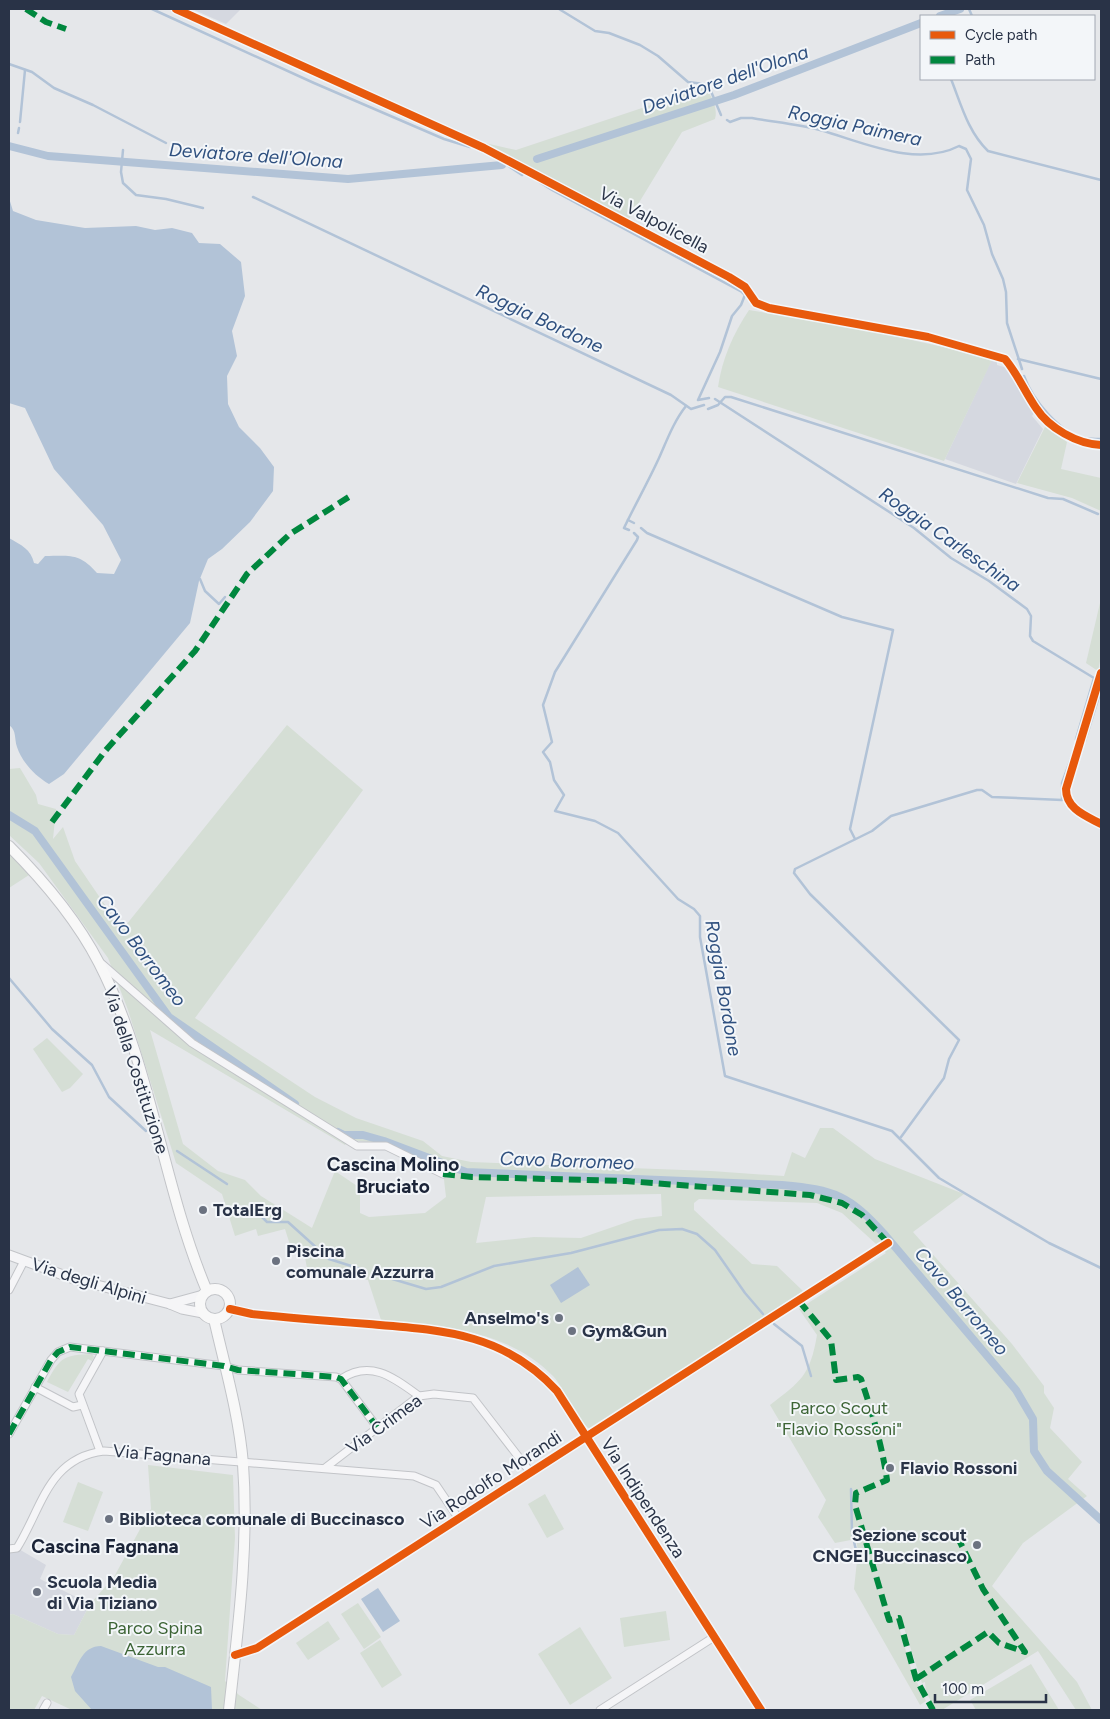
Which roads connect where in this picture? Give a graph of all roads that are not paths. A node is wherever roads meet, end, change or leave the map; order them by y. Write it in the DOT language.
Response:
graph roads {
  1 [pos="176,9"];
  2 [pos="1101,445"];
  3 [pos="1101,673"];
  4 [pos="1101,824"];
  5 [pos="9,846"];
  6 [pos="98,960"];
  7 [pos="443,1174"];
  8 [pos="888,1243"];
  9 [pos="9,1255"];
  10 [pos="24,1261"];
  11 [pos="9,1290"];
  12 [pos="205,1293"];
  13 [pos="170,1304"];
  14 [pos="230,1309"];
  15 [pos="203,1313"];
  16 [pos="214,1319"];
  17 [pos="103,1351"];
  18 [pos="224,1366"];
  19 [pos="341,1379"];
  20 [pos="35,1387"];
  21 [pos="419,1396"];
  22 [pos="82,1405"];
  23 [pos="377,1427"];
  24 [pos="9,1434"];
  25 [pos="586,1437"];
  26 [pos="100,1452"];
  27 [pos="243,1462"];
  28 [pos="325,1468"];
  29 [pos="531,1473"];
  30 [pos="459,1519"];
  31 [pos="11,1550"];
  32 [pos="714,1637"];
  33 [pos="235,1655"];
  34 [pos="47,1703"];
  35 [pos="43,1710"];
  36 [pos="229,1710"];
  37 [pos="600,1710"];
  38 [pos="761,1710"];
  1 -- 2 [label="street, Via Valpolicella"];
  3 -- 4 [label="street"];
  5 -- 6 [label="main road, Via della Costituzione"];
  6 -- 7 [label="street"];
  6 -- 12 [label="main road, Via della Costituzione"];
  8 -- 25 [label="street, Via Rodolfo Morandi"];
  9 -- 10 [label="street, Via degli Alpini"];
  10 -- 11 [label="street"];
  10 -- 13 [label="street, Via degli Alpini"];
  12 -- 13 [label="street"];
  12 -- 14 [label="main road"];
  12 -- 15 [label="main road"];
  13 -- 15 [label="street, Via degli Alpini"];
  14 -- 16 [label="main road"];
  14 -- 25 [label="street, Via Indipendenza"];
  15 -- 16 [label="main road"];
  16 -- 18 [label="main road"];
  17 -- 18 [label="street"];
  17 -- 20 [label="street"];
  17 -- 22 [label="street"];
  18 -- 19 [label="street"];
  18 -- 27 [label="main road"];
  19 -- 21 [label="street"];
  19 -- 23 [label="street"];
  20 -- 22 [label="street"];
  20 -- 24 [label="street"];
  21 -- 23 [label="street, Via Crimea"];
  21 -- 29 [label="street, Via Crimea"];
  22 -- 26 [label="street"];
  23 -- 28 [label="street, Via Crimea"];
  25 -- 29 [label="street, Via Rodolfo Morandi"];
  25 -- 32 [label="street, Via Indipendenza"];
  26 -- 27 [label="street, Via Fagnana"];
  26 -- 31 [label="street, Via Fagnana"];
  27 -- 28 [label="street, Via Fagnana"];
  27 -- 33 [label="main road"];
  28 -- 30 [label="street, Via Fagnana"];
  29 -- 30 [label="street, Via Rodolfo Morandi"];
  30 -- 33 [label="street, Via Rodolfo Morandi"];
  32 -- 37 [label="street"];
  32 -- 38 [label="street, Via Indipendenza"];
  33 -- 36 [label="main road"];
  34 -- 35 [label="street"];
}
